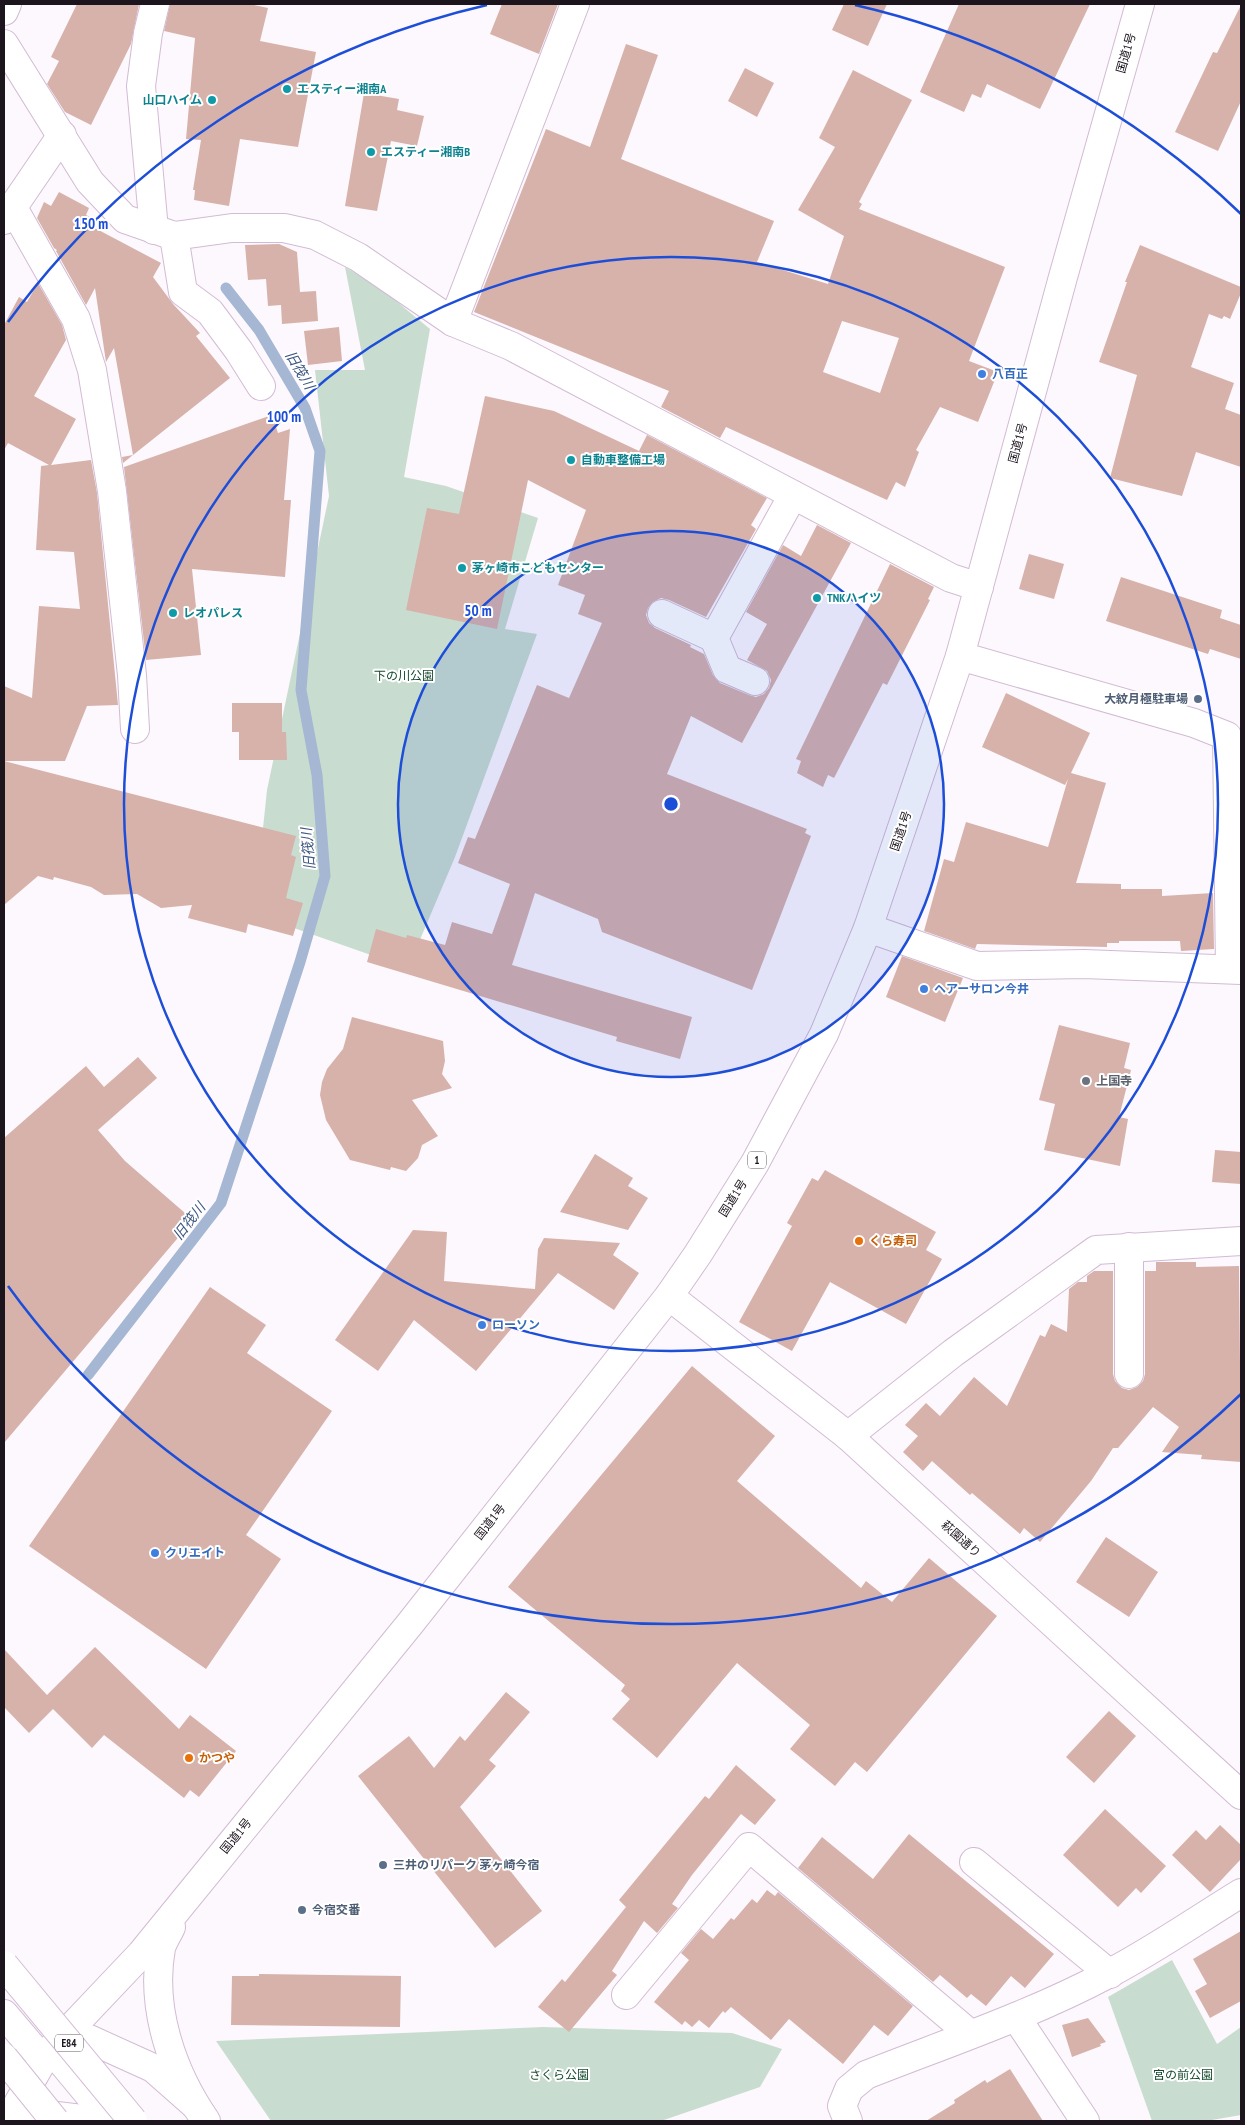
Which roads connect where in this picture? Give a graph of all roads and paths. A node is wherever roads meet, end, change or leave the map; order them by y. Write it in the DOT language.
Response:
graph roads {
  1 [pos="7,4"];
  2 [pos="155,4"];
  3 [pos="575,4"];
  4 [pos="1135,6"];
  5 [pos="4,11"];
  6 [pos="4,44"];
  7 [pos="62,135"];
  8 [pos="8,213"];
  9 [pos="164,233"];
  10 [pos="453,322"];
  11 [pos="260,386"];
  12 [pos="793,495"];
  13 [pos="979,586"];
  14 [pos="662,614"];
  15 [pos="714,638"];
  16 [pos="960,656"];
  17 [pos="754,681"];
  18 [pos="135,729"];
  19 [pos="868,928"];
  20 [pos="1236,970"];
  21 [pos="1241,1241"];
  22 [pos="1129,1247"];
  23 [pos="669,1296"];
  24 [pos="1129,1374"];
  25 [pos="848,1436"];
  26 [pos="1241,1795"];
  27 [pos="974,1862"];
  28 [pos="1241,1893"];
  29 [pos="188,1895"];
  30 [pos="4,1965"];
  31 [pos="1110,1974"];
  32 [pos="626,1995"];
  33 [pos="4,2014"];
  34 [pos="1016,2017"];
  35 [pos="970,2034"];
  36 [pos="47,2054"];
  37 [pos="4,2058"];
  38 [pos="200,2113"];
  39 [pos="11,2117"];
  40 [pos="55,2121"];
  41 [pos="86,2121"];
  42 [pos="107,2121"];
  43 [pos="133,2121"];
  44 [pos="848,2121"];
  45 [pos="1085,2121"];
  1 -- 5 [label="main road"];
  2 -- 9 [label="main road"];
  3 -- 10 [label="main road"];
  4 -- 13 [label="main road, 国道1号 / 1"];
  6 -- 7 [label="main road"];
  7 -- 8 [label="main road"];
  7 -- 9 [label="main road"];
  8 -- 18 [label="main road"];
  9 -- 10 [label="main road"];
  9 -- 11 [label="main road"];
  10 -- 12 [label="main road"];
  12 -- 13 [label="main road"];
  12 -- 15 [label="main road"];
  13 -- 16 [label="main road, 国道1号 / 1"];
  14 -- 15 [label="main road"];
  15 -- 17 [label="main road"];
  16 -- 19 [label="main road, 国道1号 / 1"];
  16 -- 20 [label="main road"];
  19 -- 20 [label="main road"];
  19 -- 23 [label="main road, 国道1号 / 1"];
  21 -- 22 [label="main road"];
  22 -- 24 [label="main road"];
  22 -- 25 [label="main road"];
  23 -- 25 [label="main road, 萩園通り"];
  23 -- 29 [label="main road, 国道1号 / 1"];
  25 -- 26 [label="main road, 萩園通り"];
  27 -- 31 [label="main road"];
  28 -- 31 [label="main road"];
  29 -- 36 [label="main road, 国道1号 / 1"];
  29 -- 38 [label="main road"];
  30 -- 43 [label="main road, E84, bridge"];
  31 -- 34 [label="main road"];
  32 -- 35 [label="main road"];
  33 -- 36 [label="main road"];
  34 -- 35 [label="main road"];
  34 -- 45 [label="main road"];
  35 -- 44 [label="main road"];
  36 -- 38 [label="main road"];
  36 -- 39 [label="main road, 国道1号 / 1"];
  36 -- 42 [label="main road"];
  37 -- 40 [label="main road, bridge"];
  39 -- 41 [label="main road"];
}
